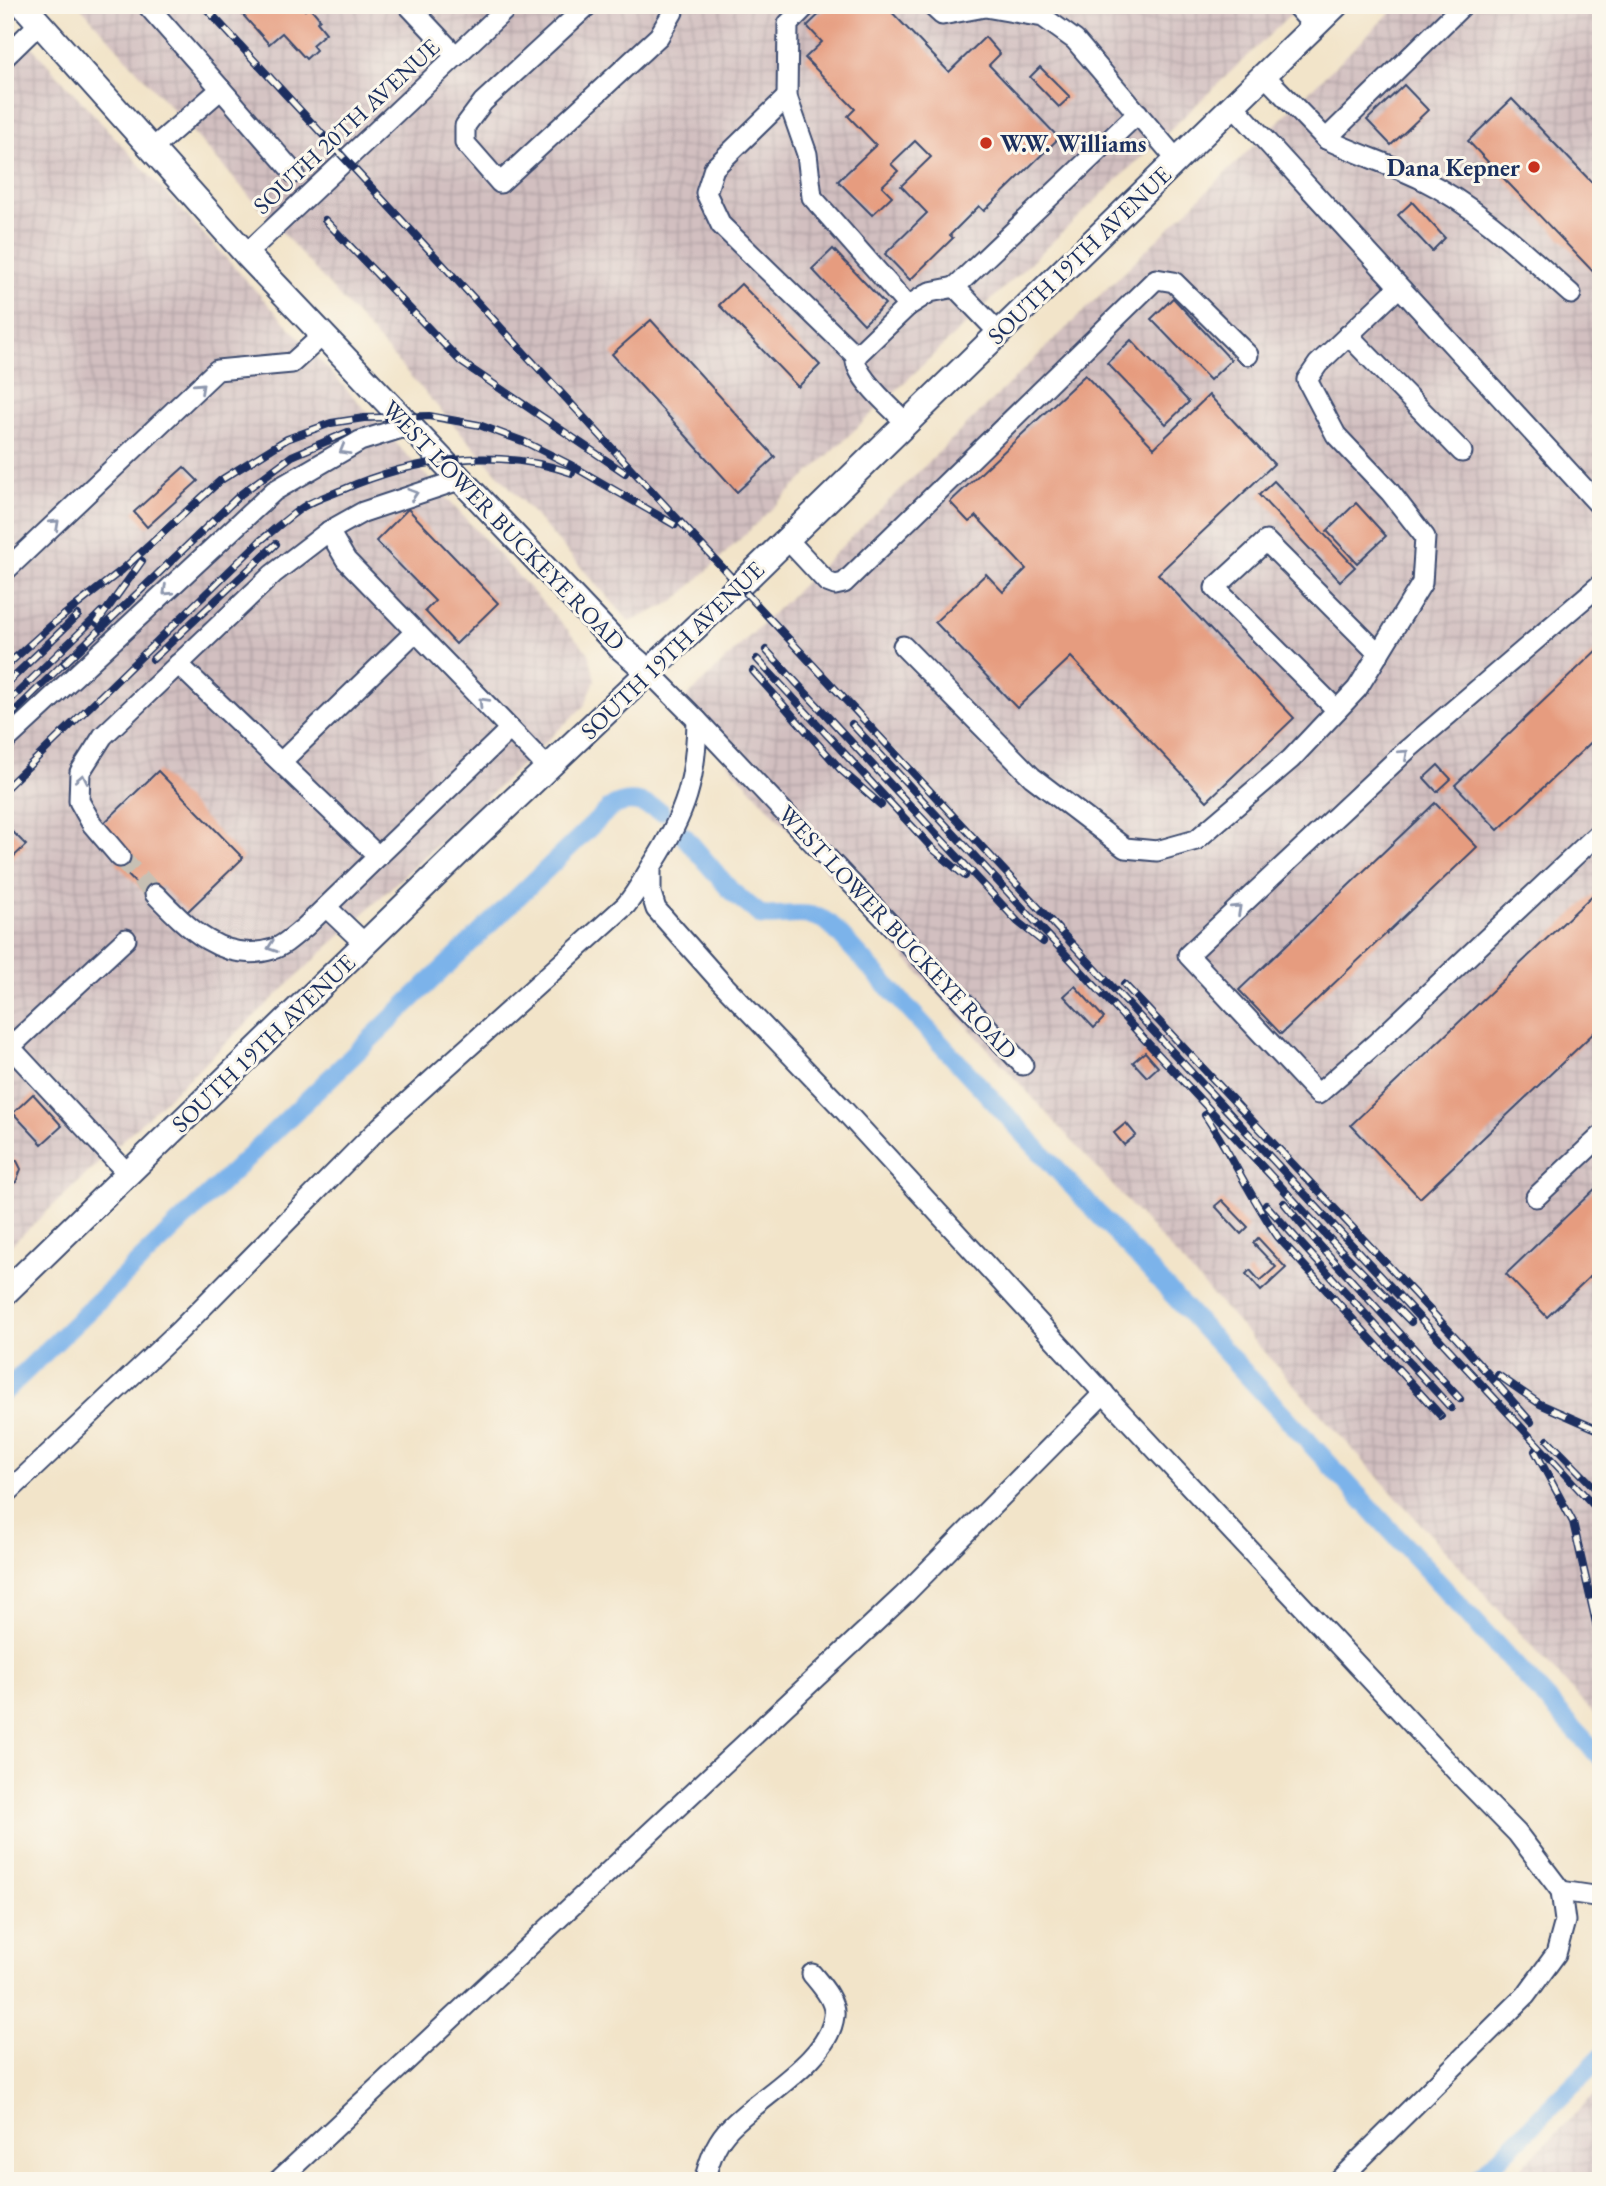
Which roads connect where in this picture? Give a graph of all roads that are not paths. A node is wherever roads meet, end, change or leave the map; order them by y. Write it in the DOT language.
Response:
graph roads {
  1 [pos="147,5"];
  2 [pos="408,5"];
  3 [pos="510,5"];
  4 [pos="588,5"];
  5 [pos="670,5"];
  6 [pos="807,5"];
  7 [pos="931,5"];
  8 [pos="1295,5"];
  9 [pos="1335,5"];
  10 [pos="1463,5"];
  11 [pos="32,14"];
  12 [pos="1314,26"];
  13 [pos="456,56"];
  14 [pos="5,57"];
  15 [pos="1264,75"];
  16 [pos="221,89"];
  17 [pos="787,97"];
  18 [pos="1233,106"];
  19 [pos="1138,113"];
  20 [pos="1326,139"];
  21 [pos="152,149"];
  22 [pos="1177,160"];
  23 [pos="294,173"];
  24 [pos="246,254"];
  25 [pos="955,287"];
  26 [pos="1399,287"];
  27 [pos="1571,294"];
  28 [pos="908,306"];
  29 [pos="999,333"];
  30 [pos="1348,335"];
  31 [pos="322,336"];
  32 [pos="1248,355"];
  33 [pos="856,356"];
  34 [pos="906,423"];
  35 [pos="408,426"];
  36 [pos="1462,452"];
  37 [pos="459,480"];
  38 [pos="1601,507"];
  39 [pos="328,531"];
  40 [pos="787,539"];
  41 [pos="5,571"];
  42 [pos="1601,584"];
  43 [pos="415,632"];
  44 [pos="902,646"];
  45 [pos="1379,654"];
  46 [pos="178,664"];
  47 [pos="649,672"];
  48 [pos="1337,710"];
  49 [pos="697,720"];
  50 [pos="510,729"];
  51 [pos="5,741"];
  52 [pos="281,762"];
  53 [pos="548,768"];
  54 [pos="1601,831"];
  55 [pos="378,856"];
  56 [pos="120,857"];
  57 [pos="651,868"];
  58 [pos="155,894"];
  59 [pos="326,907"];
  60 [pos="127,939"];
  61 [pos="365,944"];
  62 [pos="1023,1065"];
  63 [pos="1601,1136"];
  64 [pos="128,1174"];
  65 [pos="1536,1197"];
  66 [pos="5,1293"];
  67 [pos="1104,1393"];
  68 [pos="5,1495"];
  69 [pos="1561,1891"];
  70 [pos="1601,1897"];
  71 [pos="812,1974"];
  72 [pos="278,2181"];
  73 [pos="704,2181"];
  74 [pos="1338,2181"];
  1 -- 16 [label="street"];
  2 -- 13 [label="street"];
  3 -- 13 [label="street, SOUTH 20TH AVENUE"];
  4 -- 5 [label="street"];
  6 -- 17 [label="street"];
  7 -- 19 [label="street"];
  8 -- 12 [label="street"];
  9 -- 12 [label="main road, SOUTH 19TH AVENUE"];
  10 -- 20 [label="street"];
  11 -- 14 [label="street"];
  11 -- 21 [label="main road, WEST LOWER BUCKEYE ROAD"];
  12 -- 15 [label="main road, SOUTH 19TH AVENUE"];
  13 -- 24 [label="street, SOUTH 20TH AVENUE"];
  15 -- 18 [label="main road, SOUTH 19TH AVENUE"];
  15 -- 20 [label="street"];
  16 -- 21 [label="street"];
  16 -- 23 [label="street"];
  17 -- 28 [label="street"];
  17 -- 33 [label="street"];
  18 -- 22 [label="main road, SOUTH 19TH AVENUE"];
  18 -- 26 [label="street"];
  19 -- 22 [label="street"];
  19 -- 25 [label="street"];
  20 -- 27 [label="street"];
  21 -- 24 [label="main road, WEST LOWER BUCKEYE ROAD"];
  22 -- 29 [label="main road, SOUTH 19TH AVENUE"];
  24 -- 31 [label="main road, WEST LOWER BUCKEYE ROAD"];
  25 -- 28 [label="street"];
  25 -- 29 [label="street"];
  26 -- 30 [label="street"];
  26 -- 38 [label="street"];
  28 -- 33 [label="street"];
  29 -- 34 [label="main road, SOUTH 19TH AVENUE"];
  30 -- 36 [label="street"];
  30 -- 45 [label="street"];
  31 -- 35 [label="main road, WEST LOWER BUCKEYE ROAD"];
  41 -- 31 [label="street, one-way"];
  32 -- 40 [label="street"];
  33 -- 34 [label="street"];
  34 -- 40 [label="main road, SOUTH 19TH AVENUE"];
  35 -- 37 [label="main road, WEST LOWER BUCKEYE ROAD"];
  35 -- 51 [label="street, one-way"];
  39 -- 37 [label="street, one-way"];
  37 -- 47 [label="main road, WEST LOWER BUCKEYE ROAD"];
  39 -- 43 [label="street"];
  39 -- 46 [label="street"];
  40 -- 47 [label="main road, SOUTH 19TH AVENUE"];
  54 -- 42 [label="street, one-way"];
  50 -- 43 [label="street, one-way"];
  43 -- 52 [label="street"];
  44 -- 48 [label="street"];
  45 -- 48 [label="street"];
  45 -- 48 [label="street"];
  46 -- 52 [label="street"];
  56 -- 46 [label="street, one-way"];
  47 -- 49 [label="street, WEST LOWER BUCKEYE ROAD"];
  47 -- 53 [label="main road, SOUTH 19TH AVENUE"];
  49 -- 57 [label="street"];
  49 -- 62 [label="street, WEST LOWER BUCKEYE ROAD"];
  50 -- 53 [label="street"];
  50 -- 55 [label="street"];
  52 -- 55 [label="street"];
  53 -- 61 [label="main road, SOUTH 19TH AVENUE"];
  55 -- 59 [label="street"];
  57 -- 67 [label="street"];
  57 -- 68 [label="street"];
  59 -- 58 [label="street, one-way"];
  59 -- 61 [label="street"];
  60 -- 64 [label="street"];
  61 -- 64 [label="main road, SOUTH 19TH AVENUE"];
  63 -- 65 [label="street"];
  64 -- 66 [label="main road, SOUTH 19TH AVENUE"];
  67 -- 69 [label="street"];
  67 -- 72 [label="street"];
  69 -- 70 [label="street"];
  69 -- 74 [label="street"];
  71 -- 73 [label="street"];
}
